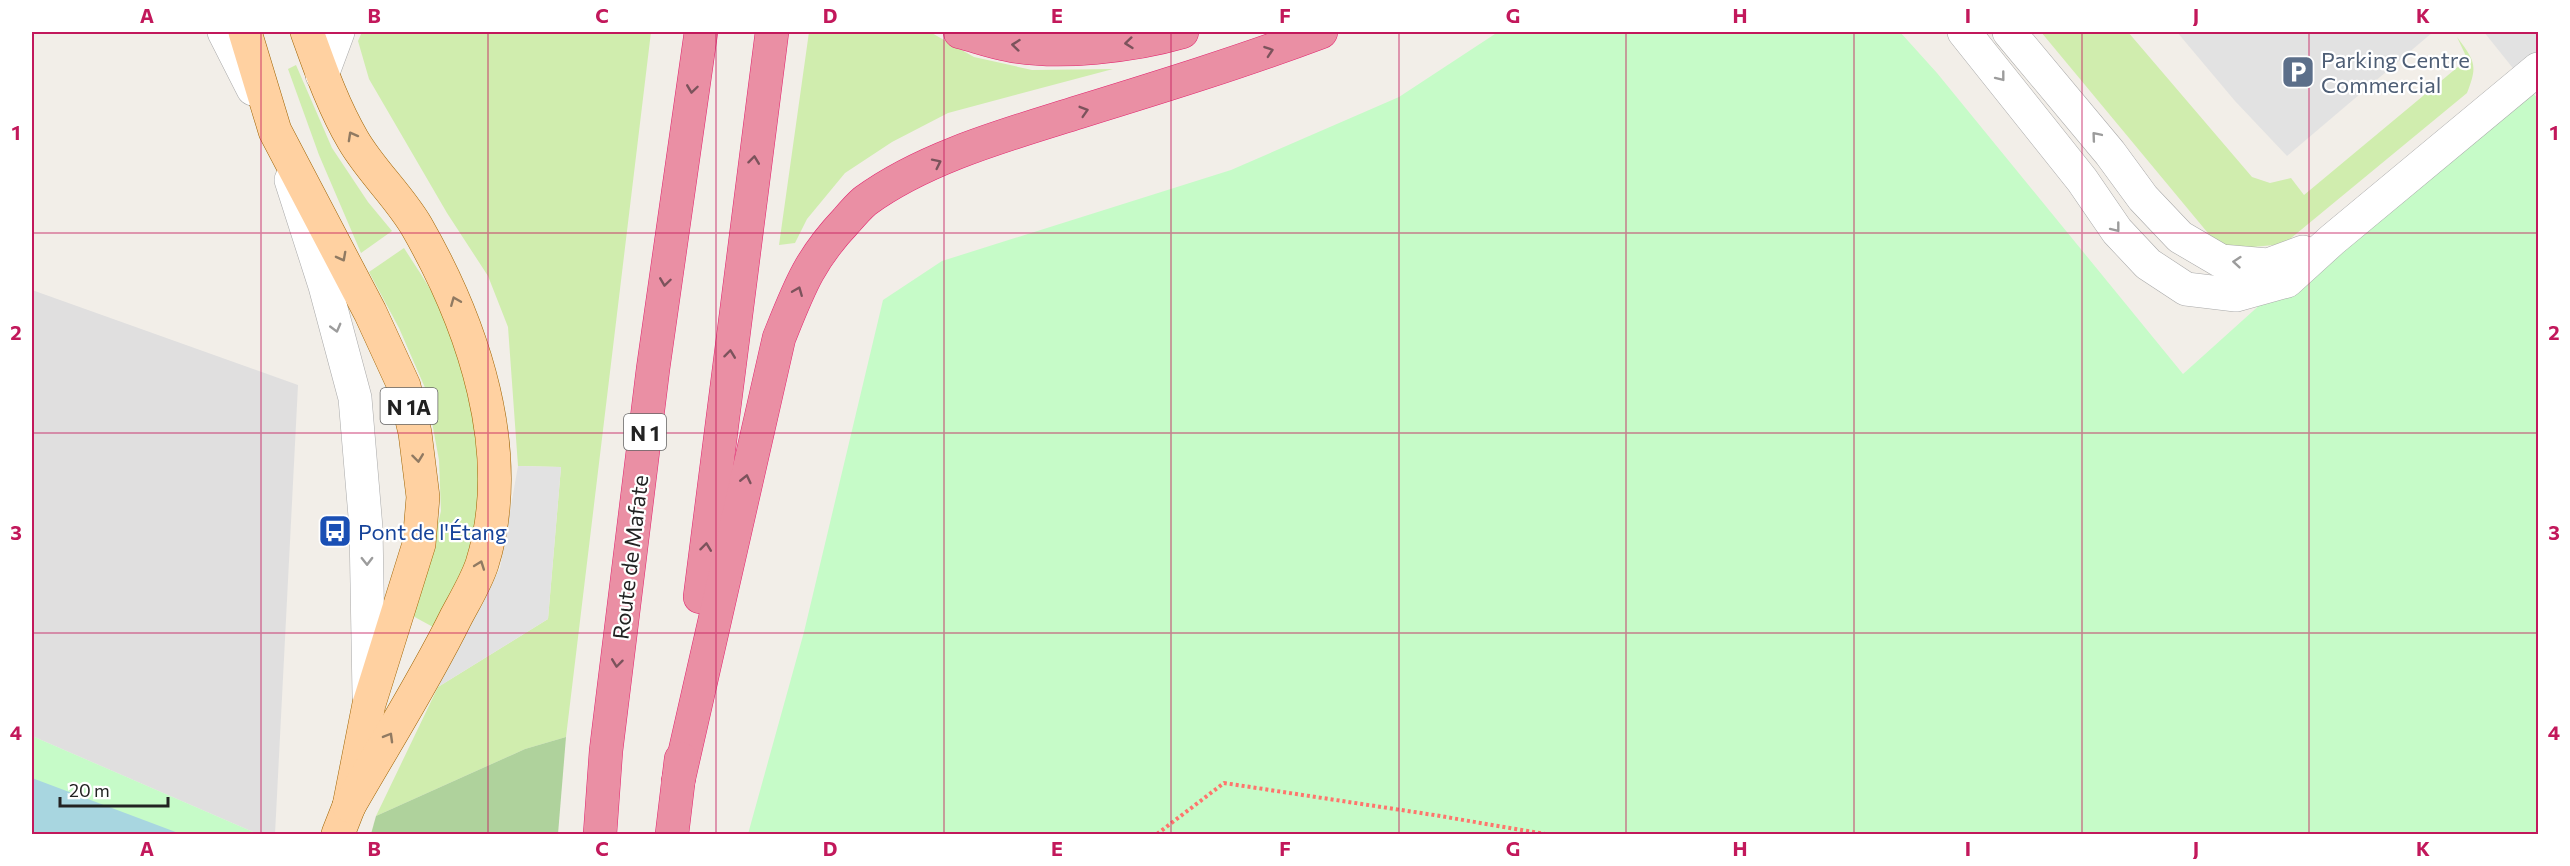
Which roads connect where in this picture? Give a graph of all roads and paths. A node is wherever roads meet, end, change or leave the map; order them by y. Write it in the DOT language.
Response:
graph roads {
  1 [pos="224,32"];
  2 [pos="245,32"];
  3 [pos="307,32"];
  4 [pos="338,32"];
  5 [pos="701,32"];
  6 [pos="772,32"];
  7 [pos="960,32"];
  8 [pos="1182,32"];
  9 [pos="1321,32"];
  10 [pos="1965,32"];
  11 [pos="2009,32"];
  12 [pos="2538,69"];
  13 [pos="322,75"];
  14 [pos="275,131"];
  15 [pos="313,222"];
  16 [pos="2332,240"];
  17 [pos="369,704"];
  18 [pos="678,782"];
  19 [pos="343,820"];
  20 [pos="600,834"];
  21 [pos="672,834"];
  22 [pos="1157,834"];
  23 [pos="1545,834"];
  1 -- 14 [label="street"];
  2 -- 14 [label="main road, N 1A"];
  3 -- 13 [label="main road, N 1A"];
  4 -- 13 [label="street"];
  5 -- 20 [label="highway, Route de Mafate / N 1, one-way"];
  18 -- 6 [label="highway, one-way"];
  8 -- 7 [label="highway, one-way"];
  18 -- 9 [label="highway, one-way"];
  10 -- 16 [label="street, one-way"];
  16 -- 11 [label="street, one-way"];
  12 -- 16 [label="street"];
  19 -- 13 [label="main road, N 1A, one-way"];
  14 -- 15 [label="main road, N 1A"];
  15 -- 17 [label="street, one-way"];
  15 -- 17 [label="main road, N 1A, one-way"];
  17 -- 19 [label="main road, N 1A"];
  18 -- 21 [label="highway"];
  22 -- 23 [label="path"];
}
